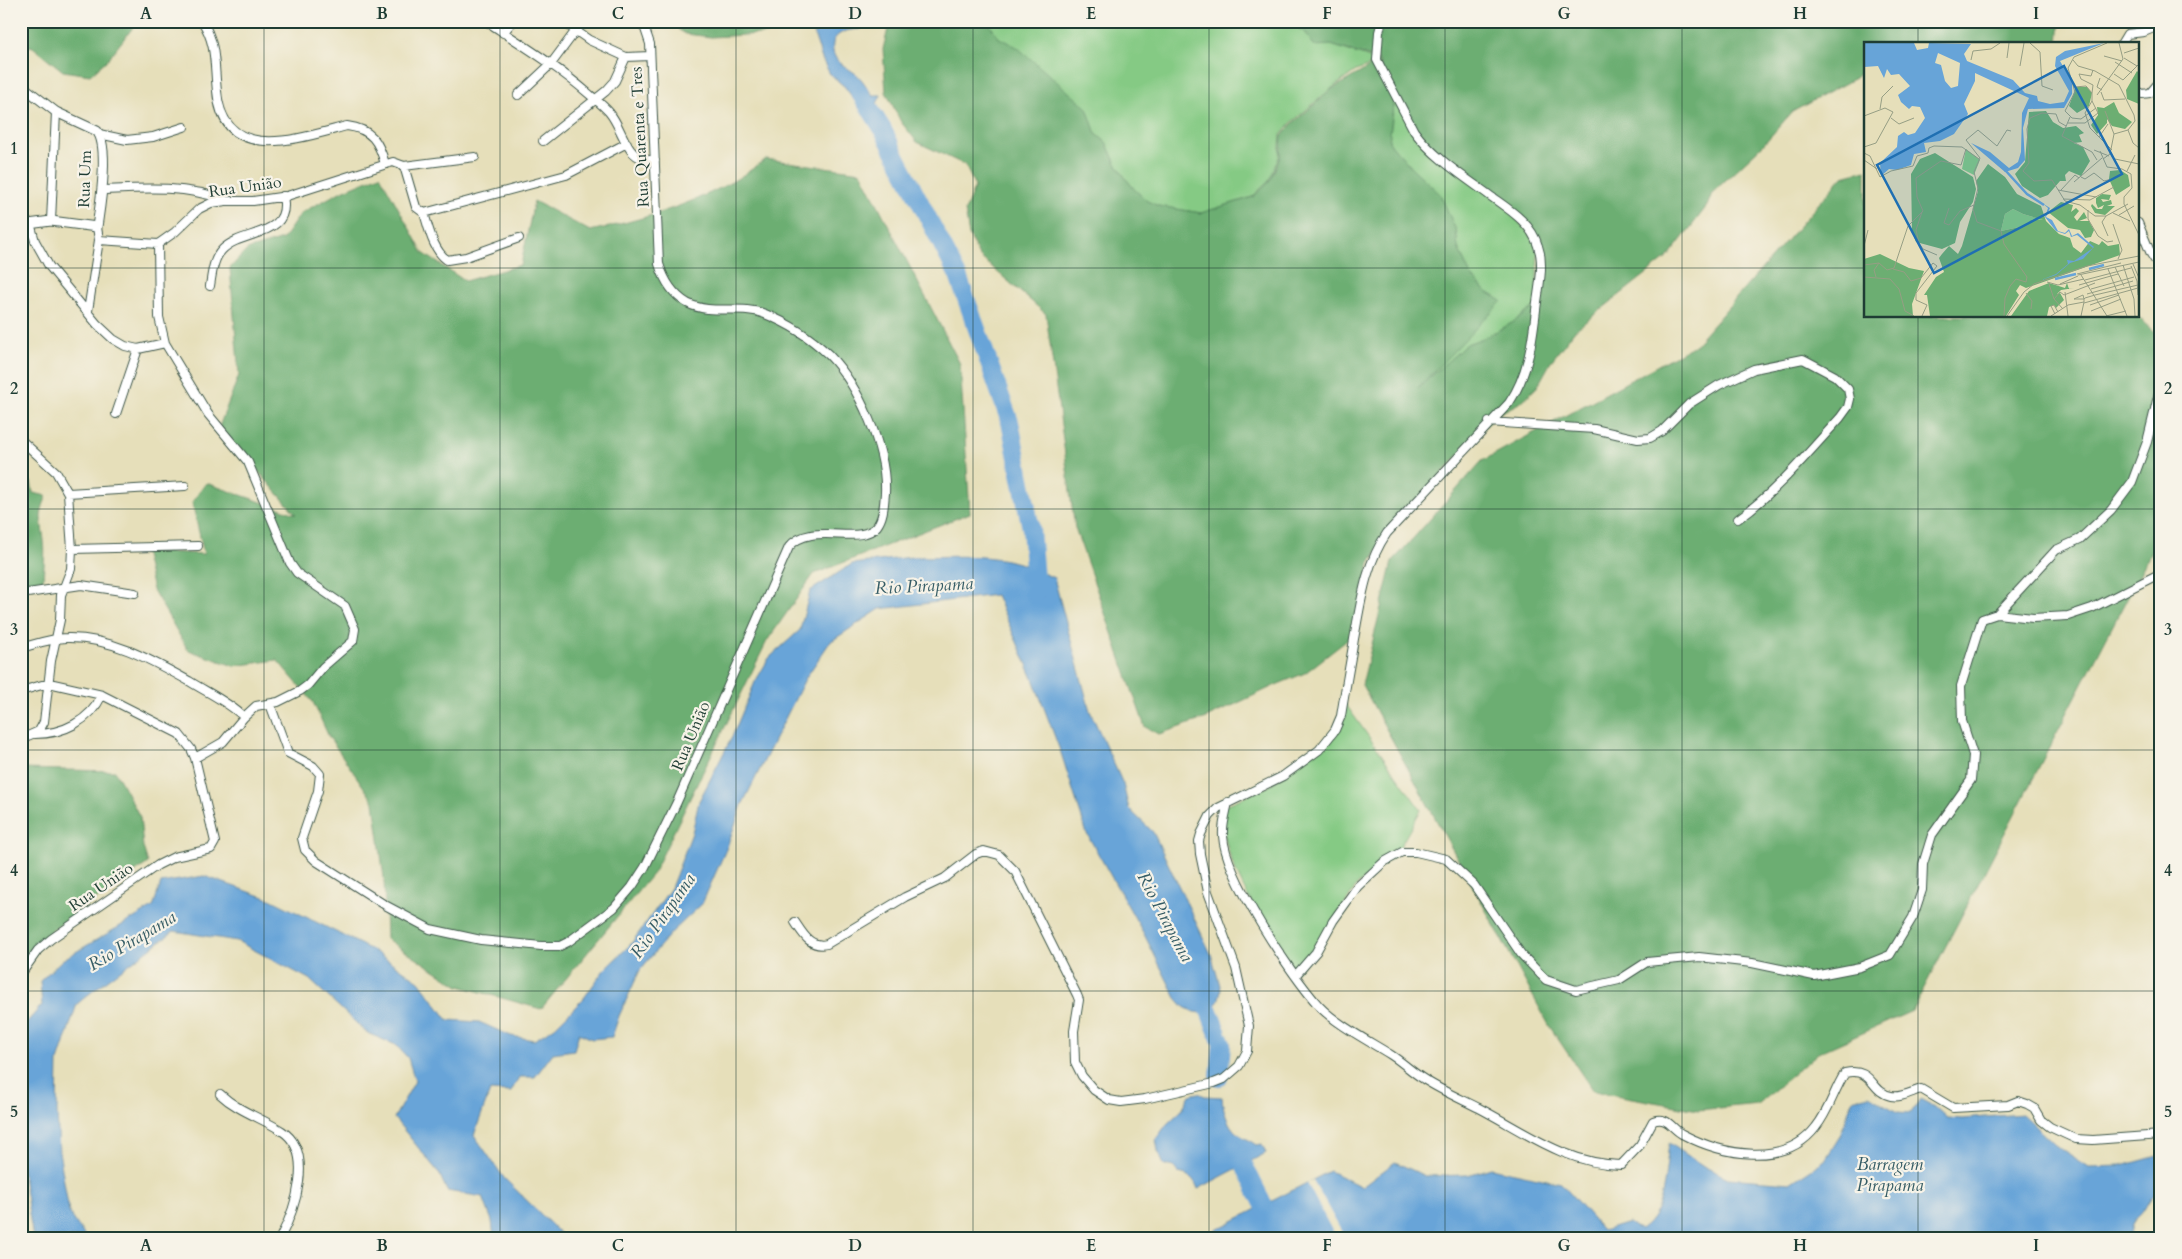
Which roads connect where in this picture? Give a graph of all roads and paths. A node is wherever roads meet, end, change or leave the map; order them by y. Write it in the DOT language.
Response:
graph roads {
  1 [pos="202,21"];
  2 [pos="486,21"];
  3 [pos="513,21"];
  4 [pos="562,21"];
  5 [pos="583,21"];
  6 [pos="638,21"];
  7 [pos="1382,21"];
  8 [pos="2161,26"];
  9 [pos="575,31"];
  10 [pos="504,33"];
  11 [pos="2122,42"];
  12 [pos="650,56"];
  13 [pos="626,57"];
  14 [pos="551,64"];
  15 [pos="2161,80"];
  16 [pos="21,85"];
  17 [pos="2140,92"];
  18 [pos="518,95"];
  19 [pos="596,100"];
  20 [pos="56,112"];
  21 [pos="184,127"];
  22 [pos="100,134"];
  23 [pos="543,141"];
  24 [pos="627,143"];
  25 [pos="475,157"];
  26 [pos="655,160"];
  27 [pos="385,164"];
  28 [pos="404,166"];
  29 [pos="103,190"];
  30 [pos="283,196"];
  31 [pos="226,201"];
  32 [pos="424,214"];
  33 [pos="52,221"];
  34 [pos="26,224"];
  35 [pos="98,227"];
  36 [pos="2140,228"];
  37 [pos="519,238"];
  38 [pos="99,240"];
  39 [pos="158,244"];
  40 [pos="659,256"];
  41 [pos="2161,269"];
  42 [pos="210,286"];
  43 [pos="88,311"];
  44 [pos="165,343"];
  45 [pos="138,349"];
  46 [pos="2161,384"];
  47 [pos="116,414"];
  48 [pos="1489,422"];
  49 [pos="23,445"];
  50 [pos="185,486"];
  51 [pos="68,493"];
  52 [pos="1738,519"];
  53 [pos="198,546"];
  54 [pos="72,549"];
  55 [pos="2161,573"];
  56 [pos="63,588"];
  57 [pos="136,593"];
  58 [pos="21,594"];
  59 [pos="1997,614"];
  60 [pos="56,639"];
  61 [pos="21,648"];
  62 [pos="49,683"];
  63 [pos="21,691"];
  64 [pos="102,695"];
  65 [pos="270,704"];
  66 [pos="244,717"];
  67 [pos="35,734"];
  68 [pos="21,739"];
  69 [pos="194,758"];
  70 [pos="1228,802"];
  71 [pos="795,922"];
  72 [pos="21,974"];
  73 [pos="1296,975"];
  74 [pos="220,1094"];
  75 [pos="2161,1135"];
  76 [pos="280,1238"];
  1 -- 27 [label="street"];
  2 -- 10 [label="street"];
  3 -- 10 [label="street"];
  4 -- 9 [label="street"];
  5 -- 9 [label="street"];
  6 -- 12 [label="street, Rua Quarenta e Tres"];
  7 -- 48 [label="street"];
  8 -- 11 [label="street"];
  9 -- 13 [label="street"];
  9 -- 14 [label="street"];
  10 -- 14 [label="street"];
  12 -- 13 [label="street"];
  12 -- 26 [label="street, Rua Quarenta e Tres"];
  13 -- 19 [label="street"];
  14 -- 18 [label="street"];
  14 -- 19 [label="street"];
  15 -- 17 [label="street"];
  16 -- 20 [label="street, Rua Um"];
  19 -- 23 [label="street"];
  19 -- 24 [label="street"];
  20 -- 22 [label="street, Rua Um"];
  20 -- 33 [label="street"];
  21 -- 22 [label="street"];
  22 -- 29 [label="street, Rua Um"];
  24 -- 26 [label="street"];
  24 -- 32 [label="street"];
  25 -- 28 [label="street, Rua União"];
  26 -- 40 [label="street, Rua Quarenta e Tres"];
  27 -- 28 [label="street, Rua União"];
  27 -- 30 [label="street, Rua União"];
  28 -- 32 [label="street"];
  29 -- 31 [label="street"];
  29 -- 35 [label="street, Rua Um"];
  30 -- 31 [label="street, Rua União"];
  30 -- 42 [label="street"];
  31 -- 39 [label="street, Rua União"];
  32 -- 37 [label="street"];
  33 -- 34 [label="street, Rua Um"];
  33 -- 35 [label="street, Rua Um"];
  34 -- 43 [label="street"];
  35 -- 38 [label="street"];
  36 -- 41 [label="street"];
  38 -- 39 [label="street"];
  38 -- 43 [label="street"];
  39 -- 44 [label="street"];
  40 -- 65 [label="street, Rua União"];
  43 -- 45 [label="street"];
  44 -- 45 [label="street"];
  44 -- 65 [label="street"];
  45 -- 47 [label="street"];
  46 -- 59 [label="street"];
  48 -- 52 [label="street"];
  48 -- 70 [label="street"];
  49 -- 51 [label="street"];
  50 -- 51 [label="street"];
  51 -- 54 [label="street"];
  53 -- 54 [label="street"];
  54 -- 56 [label="street"];
  55 -- 59 [label="street"];
  56 -- 57 [label="street"];
  56 -- 58 [label="street"];
  56 -- 60 [label="street"];
  59 -- 73 [label="street"];
  60 -- 61 [label="street"];
  60 -- 62 [label="street"];
  60 -- 66 [label="street"];
  62 -- 63 [label="street"];
  62 -- 64 [label="street"];
  62 -- 67 [label="street"];
  64 -- 67 [label="street"];
  64 -- 69 [label="street"];
  65 -- 66 [label="street"];
  66 -- 69 [label="street"];
  67 -- 68 [label="street"];
  69 -- 72 [label="street, Rua União"];
  70 -- 71 [label="street"];
  70 -- 73 [label="street"];
  73 -- 75 [label="street"];
  74 -- 76 [label="street"];
}
